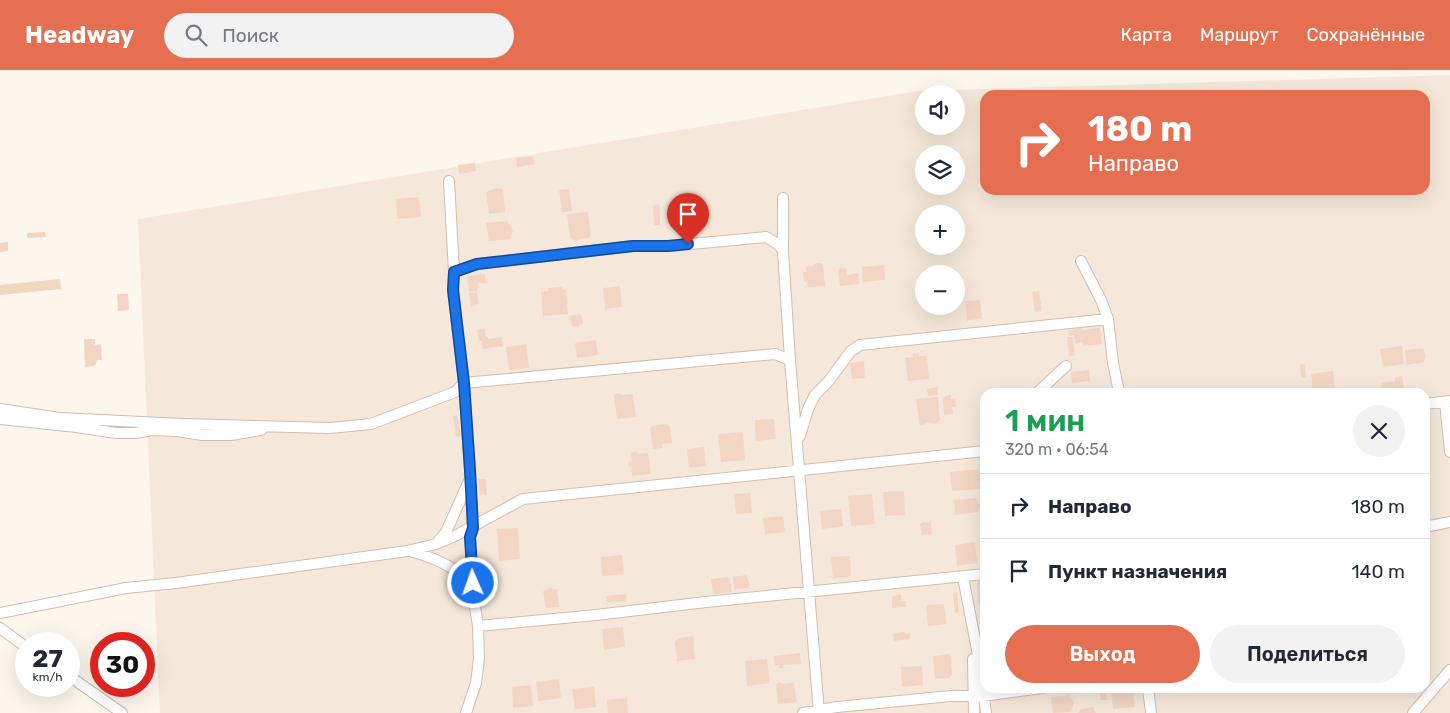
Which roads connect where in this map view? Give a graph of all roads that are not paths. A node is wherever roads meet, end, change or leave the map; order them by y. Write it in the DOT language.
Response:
graph roads {
  1 [pos="449,181"];
  2 [pos="783,198"];
  3 [pos="783,252"];
  4 [pos="1081,261"];
  5 [pos="454,272"];
  6 [pos="1108,319"];
  7 [pos="790,360"];
  8 [pos="1066,366"];
  9 [pos="464,383"];
  10 [pos="1042,388"];
  11 [pos="1118,388"];
  12 [pos="1447,401"];
  13 [pos="1430,403"];
  14 [pos="0,409"];
  15 [pos="0,419"];
  16 [pos="274,427"];
  17 [pos="798,445"];
  18 [pos="980,452"];
  19 [pos="1450,452"];
  20 [pos="800,470"];
  21 [pos="471,478"];
  22 [pos="1450,522"];
  23 [pos="1430,526"];
  24 [pos="473,528"];
  25 [pos="436,544"];
  26 [pos="407,550"];
  27 [pos="980,575"];
  28 [pos="964,577"];
  29 [pos="809,593"];
  30 [pos="473,594"];
  31 [pos="0,613"];
  32 [pos="478,626"];
  33 [pos="0,628"];
  34 [pos="15,639"];
  35 [pos="1450,670"];
  36 [pos="80,684"];
  37 [pos="1002,693"];
  38 [pos="1149,693"];
  39 [pos="978,696"];
  40 [pos="819,712"];
  41 [pos="122,713"];
  42 [pos="466,713"];
  43 [pos="803,713"];
  44 [pos="974,713"];
  45 [pos="986,713"];
  46 [pos="1151,713"];
  47 [pos="1413,713"];
  1 -- 5 [label="street"];
  2 -- 3 [label="street"];
  3 -- 5 [label="street"];
  3 -- 7 [label="street"];
  4 -- 6 [label="street"];
  5 -- 9 [label="street"];
  6 -- 11 [label="street"];
  6 -- 17 [label="street"];
  7 -- 9 [label="street"];
  7 -- 17 [label="street"];
  8 -- 10 [label="street"];
  9 -- 16 [label="street"];
  9 -- 21 [label="street"];
  12 -- 13 [label="street"];
  12 -- 19 [label="street"];
  14 -- 16 [label="street"];
  15 -- 16 [label="street"];
  17 -- 20 [label="street"];
  18 -- 20 [label="street"];
  20 -- 24 [label="street"];
  20 -- 29 [label="street"];
  21 -- 24 [label="street"];
  21 -- 25 [label="street"];
  22 -- 23 [label="street"];
  24 -- 25 [label="street"];
  24 -- 30 [label="street"];
  25 -- 26 [label="street"];
  26 -- 30 [label="street"];
  26 -- 31 [label="street"];
  27 -- 28 [label="street"];
  28 -- 29 [label="street"];
  28 -- 39 [label="street"];
  29 -- 32 [label="street"];
  29 -- 40 [label="street"];
  30 -- 32 [label="street"];
  32 -- 42 [label="street"];
  33 -- 34 [label="street"];
  35 -- 47 [label="street"];
  36 -- 41 [label="street"];
  37 -- 39 [label="street"];
  38 -- 46 [label="street"];
  39 -- 40 [label="street"];
  39 -- 44 [label="street"];
  39 -- 45 [label="street"];
  40 -- 43 [label="street"];
}
